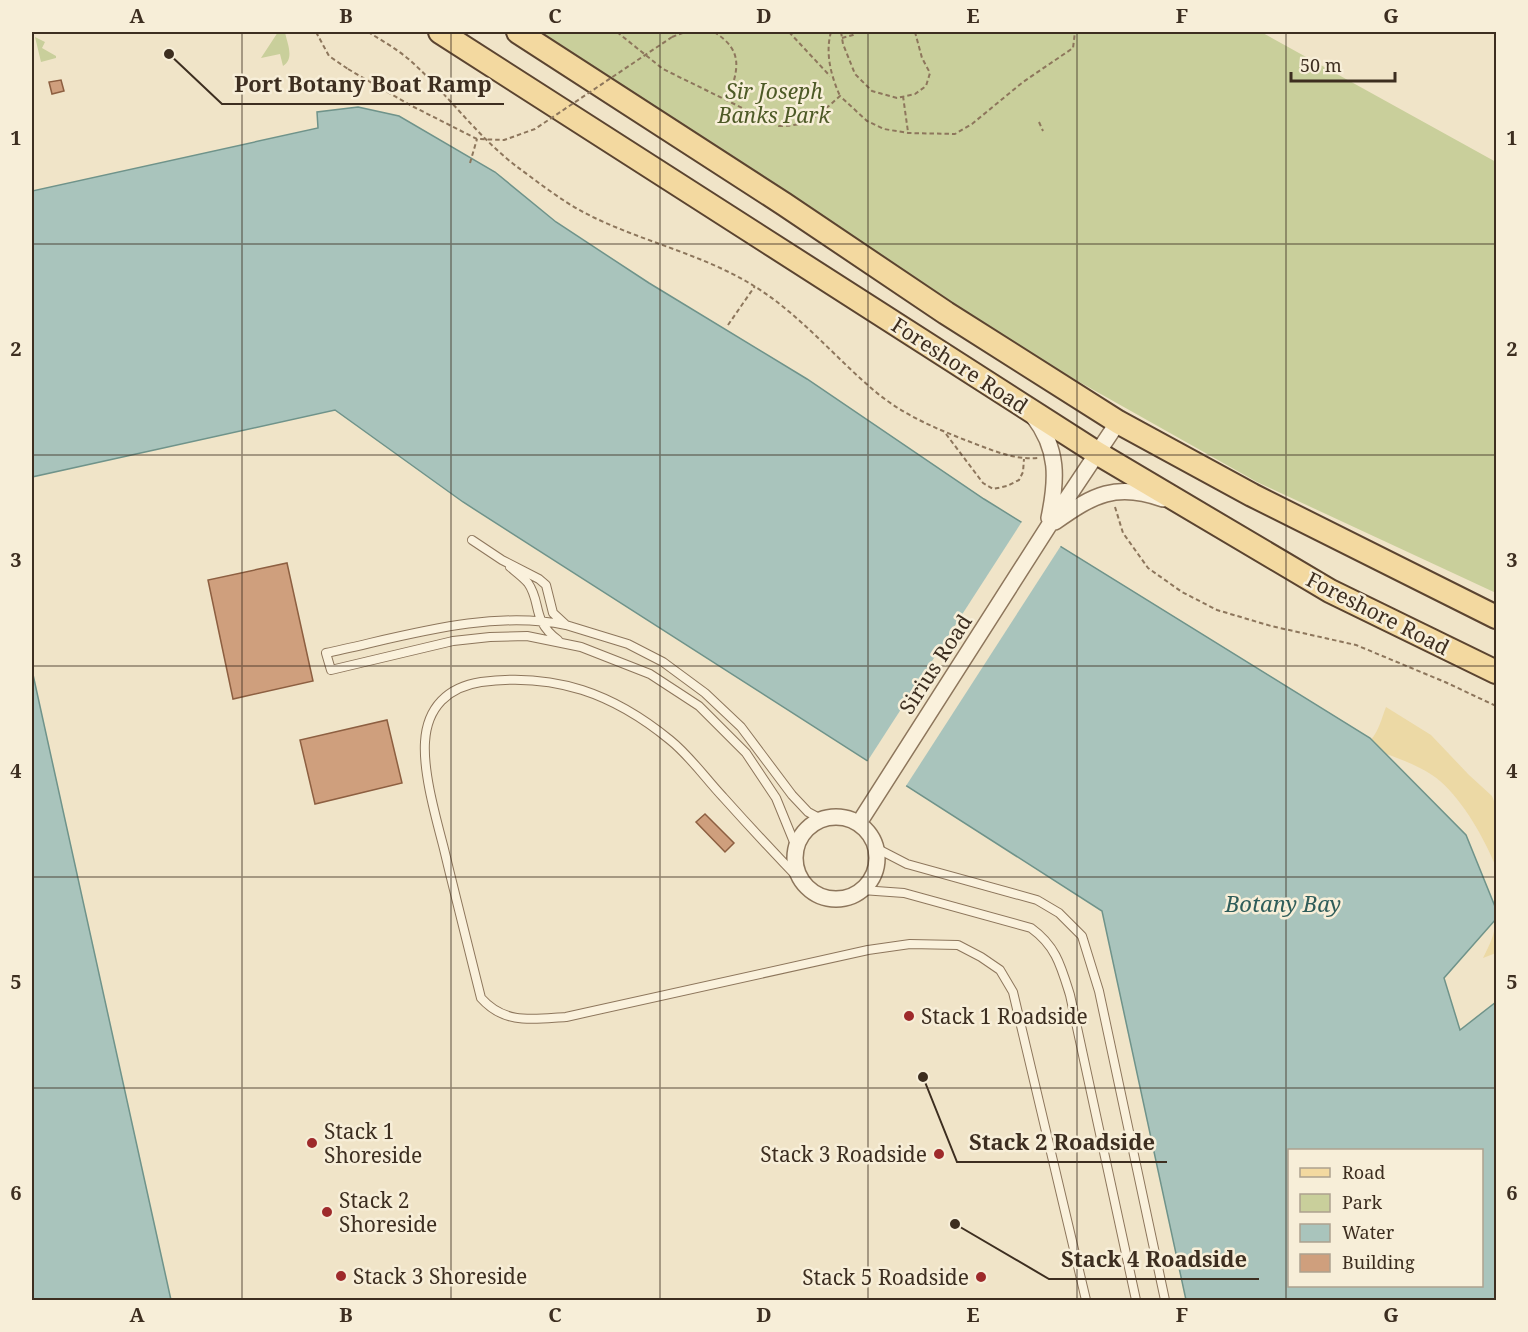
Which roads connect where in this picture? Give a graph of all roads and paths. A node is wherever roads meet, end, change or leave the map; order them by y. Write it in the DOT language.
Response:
graph roads {
  1 [pos="316,32"];
  2 [pos="368,32"];
  3 [pos="440,32"];
  4 [pos="518,32"];
  5 [pos="617,32"];
  6 [pos="685,32"];
  7 [pos="714,32"];
  8 [pos="789,32"];
  9 [pos="831,32"];
  10 [pos="841,32"];
  11 [pos="855,32"];
  12 [pos="915,32"];
  13 [pos="1075,32"];
  14 [pos="842,38"];
  15 [pos="831,77"];
  16 [pos="840,96"];
  17 [pos="903,96"];
  18 [pos="727,101"];
  19 [pos="1039,122"];
  20 [pos="1042,131"];
  21 [pos="908,133"];
  22 [pos="477,140"];
  23 [pos="470,163"];
  24 [pos="755,286"];
  25 [pos="728,325"];
  26 [pos="1026,407"];
  27 [pos="1118,422"];
  28 [pos="945,433"];
  29 [pos="1097,453"];
  30 [pos="1115,505"];
  31 [pos="1194,510"];
  32 [pos="1048,527"];
  33 [pos="472,540"];
  34 [pos="502,560"];
  35 [pos="1497,617"];
  36 [pos="540,620"];
  37 [pos="566,625"];
  38 [pos="561,642"];
  39 [pos="1497,672"];
  40 [pos="1497,706"];
  41 [pos="821,819"];
  42 [pos="859,823"];
  43 [pos="796,847"];
  44 [pos="876,848"];
  45 [pos="803,883"];
  46 [pos="861,890"];
  47 [pos="1086,1300"];
  48 [pos="1136,1300"];
  49 [pos="1165,1300"];
  1 -- 22 [label="path, bridge"];
  2 -- 24 [label="path"];
  3 -- 26 [label="main road, Foreshore Road"];
  4 -- 27 [label="main road, Foreshore Road"];
  5 -- 18 [label="path"];
  6 -- 22 [label="path, bridge"];
  7 -- 18 [label="path"];
  8 -- 15 [label="path"];
  9 -- 15 [label="path"];
  10 -- 14 [label="path"];
  11 -- 14 [label="path"];
  12 -- 17 [label="path"];
  13 -- 21 [label="path"];
  14 -- 17 [label="path"];
  15 -- 16 [label="path"];
  16 -- 18 [label="path"];
  16 -- 21 [label="path"];
  17 -- 21 [label="path"];
  19 -- 20 [label="path"];
  22 -- 23 [label="path"];
  24 -- 25 [label="path"];
  24 -- 28 [label="path"];
  26 -- 29 [label="main road, Foreshore Road"];
  26 -- 32 [label="street, Sirius Road"];
  27 -- 29 [label="street, Sirius Road"];
  27 -- 35 [label="main road, Foreshore Road"];
  28 -- 28 [label="path"];
  29 -- 31 [label="main road, Foreshore Road"];
  29 -- 32 [label="street, Sirius Road"];
  30 -- 40 [label="path"];
  31 -- 32 [label="street, Sirius Road"];
  31 -- 39 [label="main road, Foreshore Road"];
  32 -- 42 [label="street, Sirius Road"];
  33 -- 34 [label="lane"];
  34 -- 36 [label="lane"];
  34 -- 37 [label="lane"];
  36 -- 37 [label="lane"];
  36 -- 38 [label="lane"];
  36 -- 38 [label="lane"];
  37 -- 41 [label="lane"];
  38 -- 43 [label="lane"];
  41 -- 42 [label="street"];
  41 -- 43 [label="street"];
  42 -- 44 [label="street"];
  43 -- 45 [label="street"];
  44 -- 46 [label="street"];
  44 -- 49 [label="lane"];
  45 -- 46 [label="street"];
  45 -- 47 [label="lane"];
  46 -- 48 [label="lane"];
}
